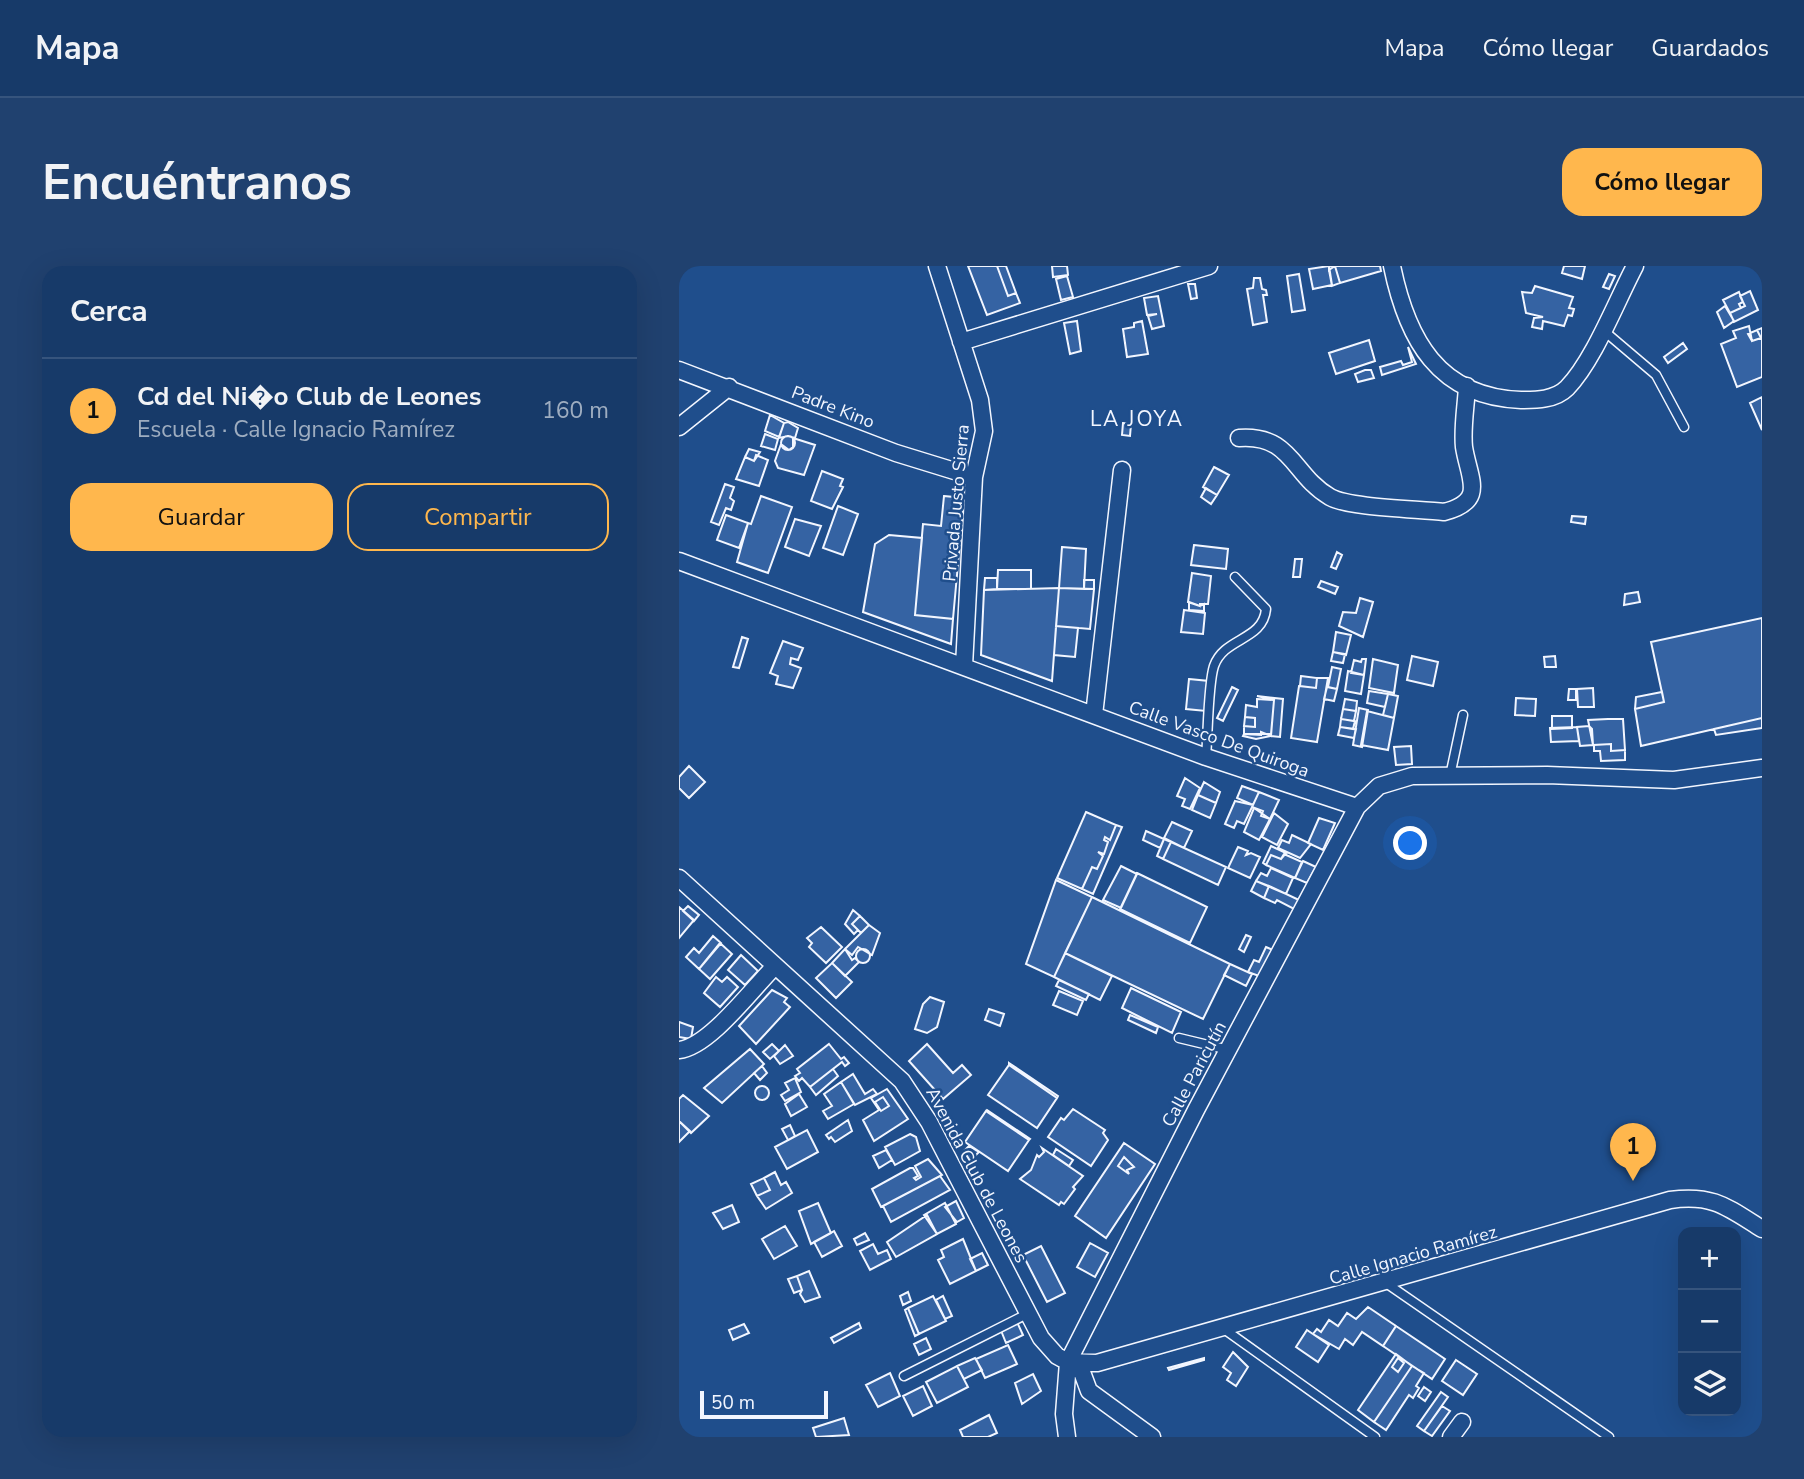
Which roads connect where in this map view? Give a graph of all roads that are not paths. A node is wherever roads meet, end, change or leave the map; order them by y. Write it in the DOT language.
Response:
graph roads {
  1 [pos="937,266"];
  2 [pos="1209,266"];
  3 [pos="1392,266"];
  4 [pos="1635,266"];
  5 [pos="1603,330"];
  6 [pos="961,342"];
  7 [pos="679,370"];
  8 [pos="1467,386"];
  9 [pos="729,387"];
  10 [pos="679,427"];
  11 [pos="1684,427"];
  12 [pos="1239,438"];
  13 [pos="1122,470"];
  14 [pos="974,477"];
  15 [pos="679,561"];
  16 [pos="1235,577"];
  17 [pos="964,666"];
  18 [pos="1094,715"];
  19 [pos="1463,715"];
  20 [pos="1206,757"];
  21 [pos="1762,768"];
  22 [pos="1450,776"];
  23 [pos="1357,807"];
  24 [pos="679,878"];
  25 [pos="775,966"];
  26 [pos="1179,1038"];
  27 [pos="679,1050"];
  28 [pos="1229,1050"];
  29 [pos="1762,1229"];
  30 [pos="1385,1283"];
  31 [pos="1028,1313"];
  32 [pos="1224,1329"];
  33 [pos="1074,1363"];
  34 [pos="904,1376"];
  35 [pos="1462,1422"];
  36 [pos="1067,1437"];
  37 [pos="1152,1437"];
  38 [pos="1375,1437"];
  39 [pos="1451,1437"];
  40 [pos="1609,1437"];
  1 -- 6 [label="street, Privada Justo Sierra"];
  2 -- 6 [label="street"];
  3 -- 8 [label="street"];
  4 -- 5 [label="street"];
  5 -- 8 [label="street"];
  5 -- 11 [label="lane"];
  6 -- 14 [label="street, Privada Justo Sierra"];
  7 -- 9 [label="street, Padre Kino"];
  8 -- 12 [label="street"];
  9 -- 10 [label="street"];
  9 -- 14 [label="street, Padre Kino"];
  13 -- 18 [label="street"];
  14 -- 17 [label="street, Privada Justo Sierra"];
  15 -- 17 [label="street, Calle Vasco De Quiroga"];
  16 -- 20 [label="lane"];
  17 -- 18 [label="street, Calle Vasco De Quiroga"];
  18 -- 20 [label="street, Calle Vasco De Quiroga"];
  19 -- 22 [label="lane"];
  20 -- 23 [label="street, Calle Vasco De Quiroga"];
  21 -- 22 [label="street"];
  22 -- 23 [label="street"];
  23 -- 28 [label="street, Calle Paricutín"];
  24 -- 25 [label="street, Avenida Club de Leones"];
  25 -- 27 [label="street"];
  25 -- 31 [label="street, Avenida Club de Leones"];
  26 -- 28 [label="lane"];
  28 -- 33 [label="street, Calle Paricutín"];
  29 -- 30 [label="street, Calle Ignacio Ramírez"];
  30 -- 32 [label="street, Calle Ignacio Ramírez"];
  30 -- 40 [label="lane"];
  31 -- 33 [label="street, Avenida Club de Leones"];
  31 -- 34 [label="lane"];
  32 -- 33 [label="street, Calle Ignacio Ramírez"];
  32 -- 38 [label="lane"];
  33 -- 36 [label="street"];
  33 -- 37 [label="street"];
  35 -- 39 [label="street"];
}
